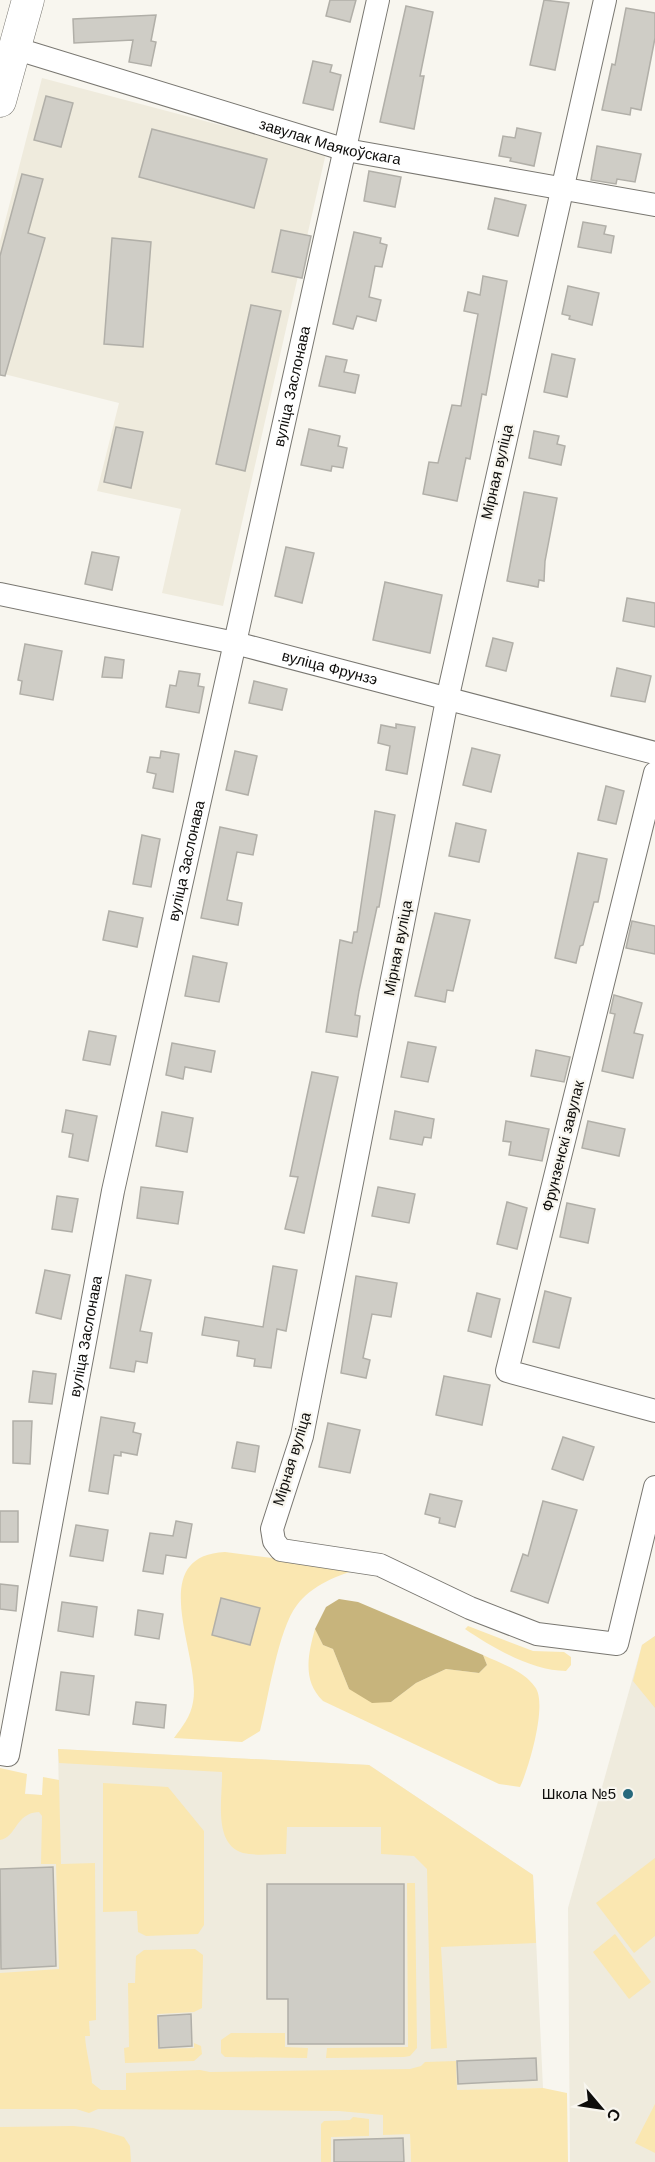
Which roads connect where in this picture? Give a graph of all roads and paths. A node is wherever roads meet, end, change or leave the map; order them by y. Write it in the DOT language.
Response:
graph roads {
  1 [pos="28,0"];
  2 [pos="378,0"];
  3 [pos="605,0"];
  4 [pos="14,48"];
  5 [pos="0,101"];
  6 [pos="346,150"];
  7 [pos="561,187"];
  8 [pos="655,205"];
  9 [pos="0,594"];
  10 [pos="235,643"];
  11 [pos="447,700"];
  12 [pos="655,753"];
  13 [pos="655,773"];
  14 [pos="655,1411"];
  15 [pos="655,1487"];
  16 [pos="0,1754"];
  1 -- 4 [label="street"];
  2 -- 6 [label="street, вуліца Заслонава"];
  3 -- 7 [label="street, Мірная вуліца"];
  4 -- 5 [label="street"];
  4 -- 6 [label="street, завулак Маякоўскага"];
  6 -- 7 [label="street, завулак Маякоўскага"];
  6 -- 10 [label="street, вуліца Заслонава"];
  7 -- 8 [label="street, завулак Маякоўскага"];
  7 -- 11 [label="street, Мірная вуліца"];
  9 -- 10 [label="street, вуліца Фрунзэ"];
  10 -- 11 [label="street, вуліца Фрунзэ"];
  10 -- 16 [label="street, вуліца Заслонава"];
  11 -- 12 [label="street, вуліца Фрунзэ"];
  11 -- 15 [label="street, Мірная вуліца"];
  13 -- 14 [label="street, Фрунзенскі завулак"];
}
